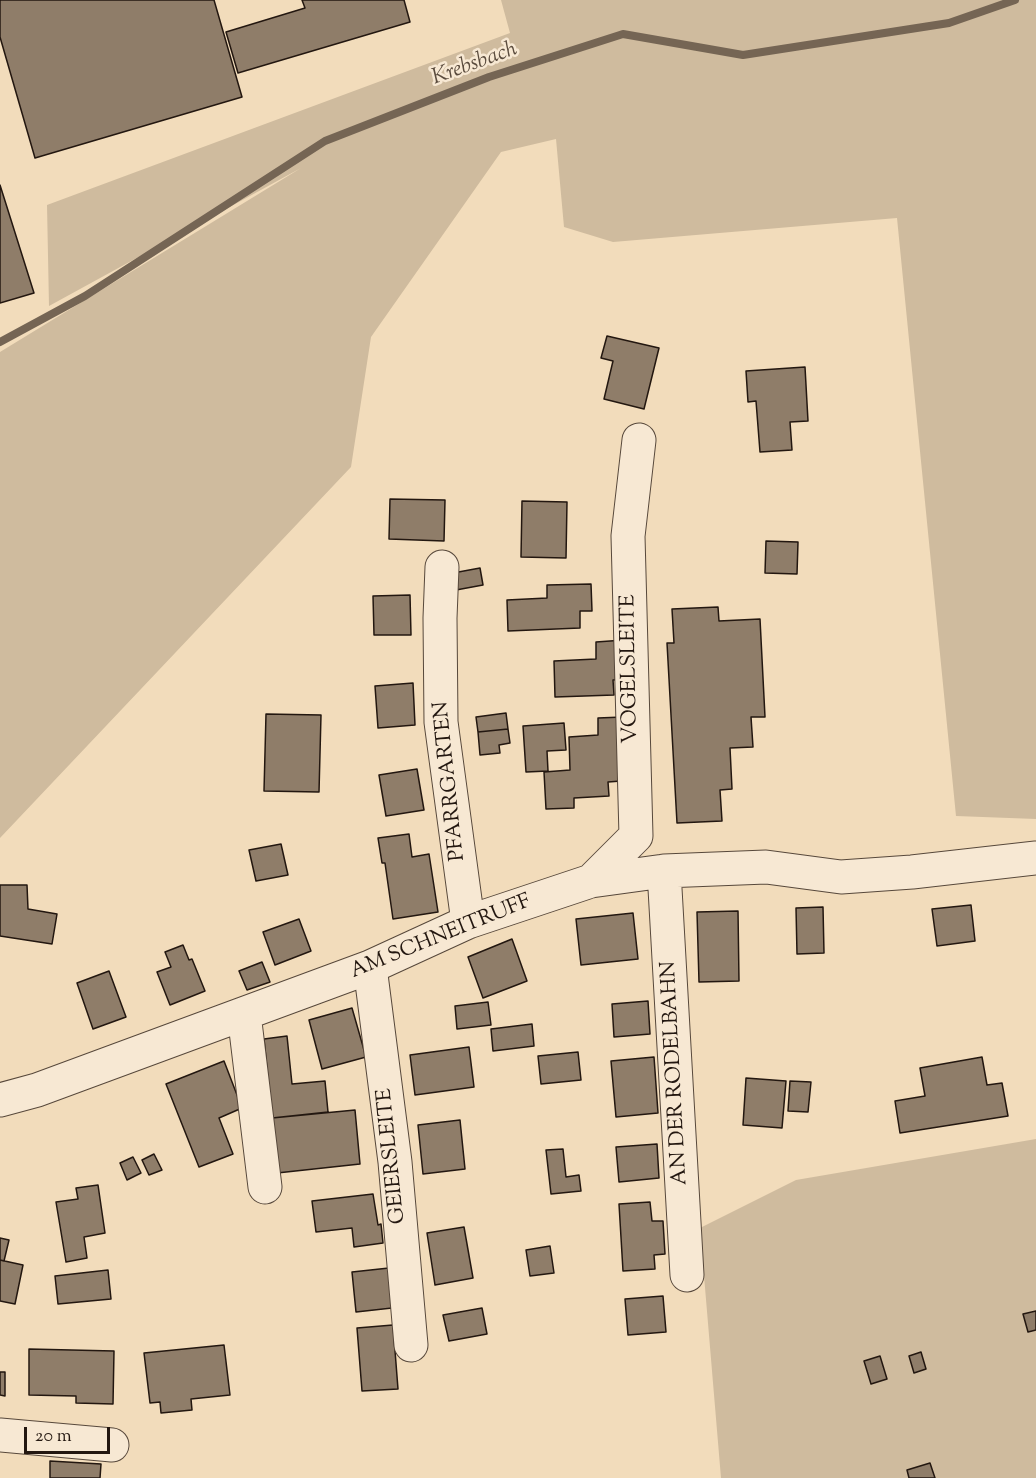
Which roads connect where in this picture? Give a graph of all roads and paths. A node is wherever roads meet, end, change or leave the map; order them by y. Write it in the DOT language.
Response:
graph roads {
  1 [pos="639,440"];
  2 [pos="442,567"];
  3 [pos="1036,858"];
  4 [pos="664,871"];
  5 [pos="591,881"];
  6 [pos="468,922"];
  7 [pos="370,967"];
  8 [pos="244,1014"];
  9 [pos="0,1100"];
  10 [pos="265,1187"];
  11 [pos="687,1275"];
  12 [pos="411,1345"];
  13 [pos="0,1436"];
  14 [pos="112,1445"];
  1 -- 5 [label="street, VOGELSLEITE"];
  2 -- 6 [label="street, PFARRGARTEN"];
  3 -- 4 [label="street, AM SCHNEITRUFF"];
  4 -- 5 [label="street, AM SCHNEITRUFF"];
  4 -- 11 [label="street, AN DER RODELBAHN"];
  5 -- 6 [label="street, AM SCHNEITRUFF"];
  6 -- 7 [label="street, AM SCHNEITRUFF"];
  7 -- 8 [label="street, AM SCHNEITRUFF"];
  7 -- 12 [label="street, GEIERSLEITE"];
  8 -- 9 [label="street, AM SCHNEITRUFF"];
  8 -- 10 [label="street"];
  13 -- 14 [label="street"];
}
